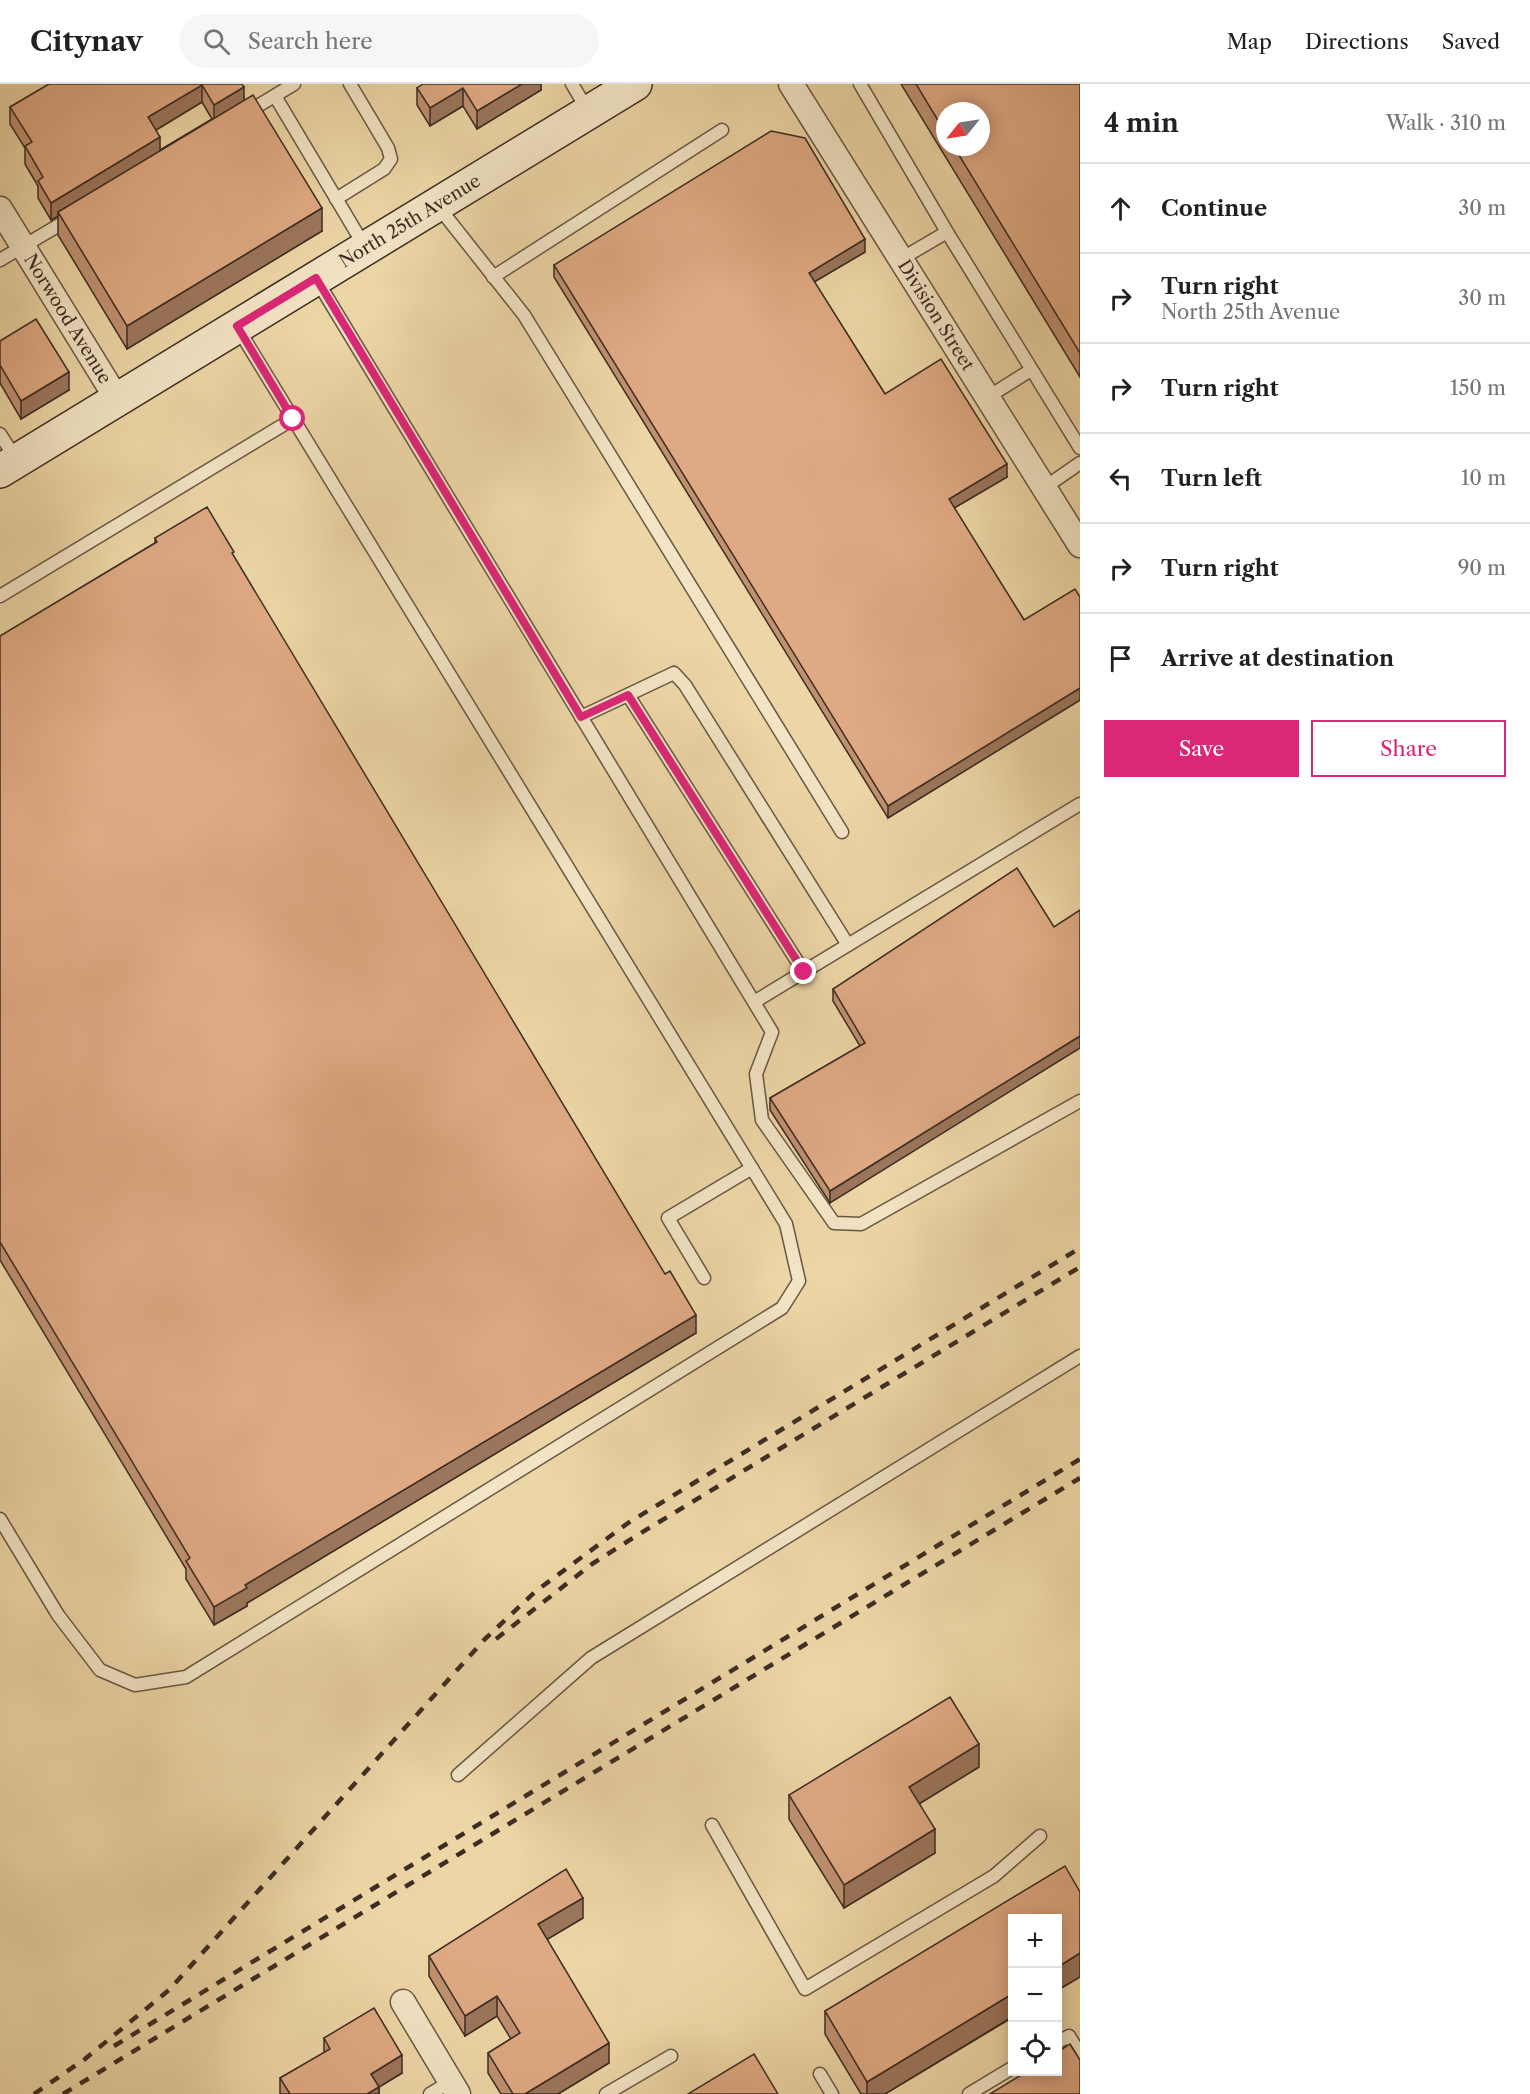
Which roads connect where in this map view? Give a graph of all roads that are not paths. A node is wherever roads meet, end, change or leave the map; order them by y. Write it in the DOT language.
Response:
graph roads {
  1 [pos="294,84"];
  2 [pos="350,84"];
  3 [pos="572,84"];
  4 [pos="635,84"];
  5 [pos="791,84"];
  6 [pos="860,84"];
  7 [pos="275,96"];
  8 [pos="589,112"];
  9 [pos="235,120"];
  10 [pos="722,130"];
  11 [pos="336,199"];
  12 [pos="437,204"];
  13 [pos="0,208"];
  14 [pos="84,210"];
  15 [pos="947,232"];
  16 [pos="23,246"];
  17 [pos="366,248"];
  18 [pos="901,259"];
  19 [pos="0,260"];
  20 [pos="494,276"];
  21 [pos="316,278"];
  22 [pos="237,326"];
  23 [pos="1031,370"];
  24 [pos="988,397"];
  25 [pos="117,399"];
  26 [pos="293,419"];
  27 [pos="1080,448"];
  28 [pos="6,455"];
  29 [pos="1080,463"];
  30 [pos="1044,488"];
  31 [pos="1080,545"];
  32 [pos="0,596"];
  33 [pos="628,695"];
  34 [pos="581,717"];
  35 [pos="1080,804"];
  36 [pos="842,832"];
  37 [pos="848,945"];
  38 [pos="804,972"];
  39 [pos="754,1002"];
  40 [pos="1080,1101"];
  41 [pos="752,1168"];
  42 [pos="704,1278"];
  43 [pos="1080,1356"];
  44 [pos="0,1519"];
  45 [pos="458,1775"];
  46 [pos="711,1825"];
  47 [pos="1040,1836"];
  48 [pos="403,2002"];
  49 [pos="1062,2040"];
  50 [pos="1080,2054"];
  51 [pos="671,2056"];
  52 [pos="1008,2070"];
  53 [pos="820,2074"];
  54 [pos="446,2090"];
  55 [pos="606,2094"];
  56 [pos="832,2094"];
  57 [pos="969,2094"];
  1 -- 7 [label="lane"];
  2 -- 11 [label="lane"];
  3 -- 8 [label="lane"];
  4 -- 8 [label="main road, North 25th Avenue"];
  5 -- 18 [label="street, Division Street"];
  6 -- 15 [label="lane"];
  7 -- 9 [label="lane"];
  7 -- 11 [label="lane"];
  8 -- 12 [label="main road, North 25th Avenue"];
  10 -- 20 [label="lane"];
  11 -- 17 [label="lane"];
  12 -- 17 [label="main road, North 25th Avenue"];
  12 -- 20 [label="lane"];
  13 -- 16 [label="street, Norwood Avenue"];
  14 -- 16 [label="lane"];
  15 -- 18 [label="lane"];
  15 -- 23 [label="lane"];
  16 -- 19 [label="lane"];
  16 -- 25 [label="street, Norwood Avenue"];
  17 -- 21 [label="main road, North 25th Avenue"];
  18 -- 24 [label="street, Division Street"];
  20 -- 36 [label="lane"];
  21 -- 22 [label="main road, North 25th Avenue"];
  21 -- 34 [label="lane"];
  22 -- 25 [label="main road, North 25th Avenue"];
  22 -- 26 [label="lane"];
  23 -- 24 [label="lane"];
  23 -- 27 [label="lane"];
  24 -- 30 [label="street, Division Street"];
  25 -- 28 [label="main road, North 25th Avenue"];
  26 -- 32 [label="lane"];
  26 -- 41 [label="lane"];
  29 -- 30 [label="lane"];
  30 -- 31 [label="street, Division Street"];
  33 -- 34 [label="lane"];
  33 -- 37 [label="lane"];
  33 -- 38 [label="lane"];
  34 -- 39 [label="lane"];
  35 -- 37 [label="lane"];
  37 -- 38 [label="lane"];
  38 -- 39 [label="lane"];
  39 -- 40 [label="lane"];
  41 -- 42 [label="lane"];
  41 -- 44 [label="lane"];
  43 -- 45 [label="lane"];
  46 -- 47 [label="lane"];
  48 -- 54 [label="street"];
  49 -- 50 [label="lane"];
  51 -- 55 [label="lane"];
  52 -- 57 [label="lane"];
  53 -- 56 [label="lane"];
}
